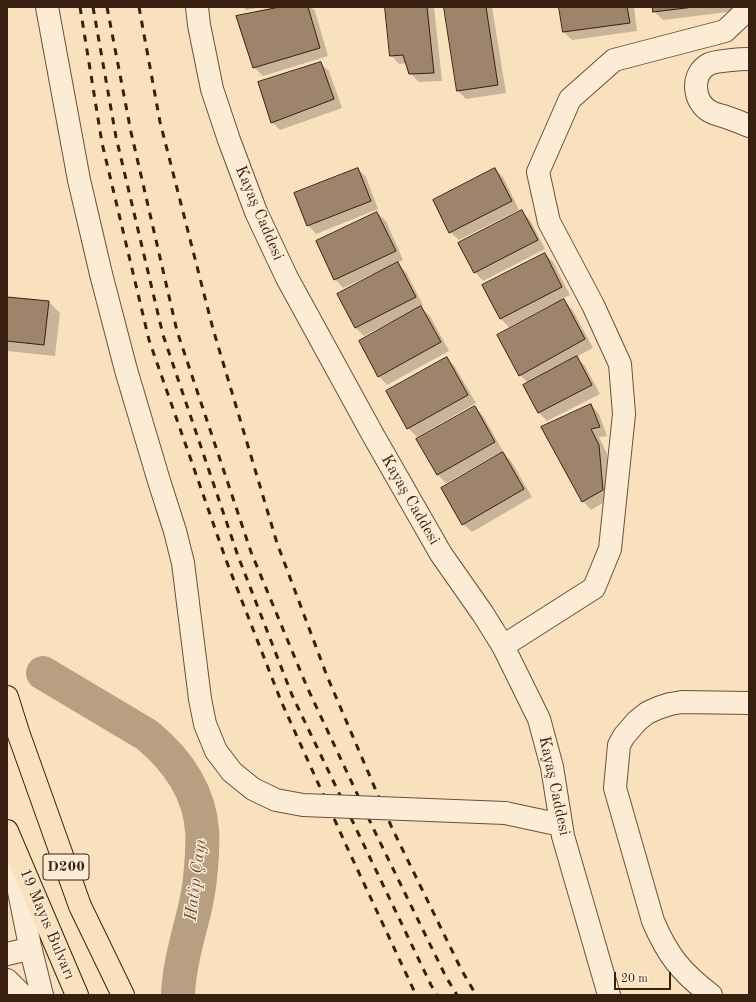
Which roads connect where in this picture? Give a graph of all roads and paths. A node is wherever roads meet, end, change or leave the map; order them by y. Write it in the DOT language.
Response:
graph roads {
  1 [pos="47,7"];
  2 [pos="198,7"];
  3 [pos="747,7"];
  4 [pos="749,59"];
  5 [pos="749,126"];
  6 [pos="503,646"];
  7 [pos="7,697"];
  8 [pos="749,703"];
  9 [pos="562,825"];
  10 [pos="8,832"];
  11 [pos="30,946"];
  12 [pos="7,954"];
  13 [pos="7,980"];
  14 [pos="22,995"];
  15 [pos="42,995"];
  16 [pos="77,995"];
  17 [pos="123,995"];
  18 [pos="609,995"];
  19 [pos="711,995"];
  1 -- 9 [label="street, bridge"];
  2 -- 6 [label="street, Kayaş Caddesi"];
  3 -- 6 [label="street"];
  4 -- 5 [label="street"];
  6 -- 9 [label="street, Kayaş Caddesi"];
  7 -- 17 [label="highway, D200"];
  8 -- 19 [label="street"];
  9 -- 18 [label="street, Kayaş Caddesi"];
  10 -- 11 [label="street"];
  10 -- 16 [label="highway, 19 Mayıs Bulvarı / D200"];
  11 -- 12 [label="street"];
  11 -- 15 [label="street"];
  13 -- 14 [label="street"];
}
